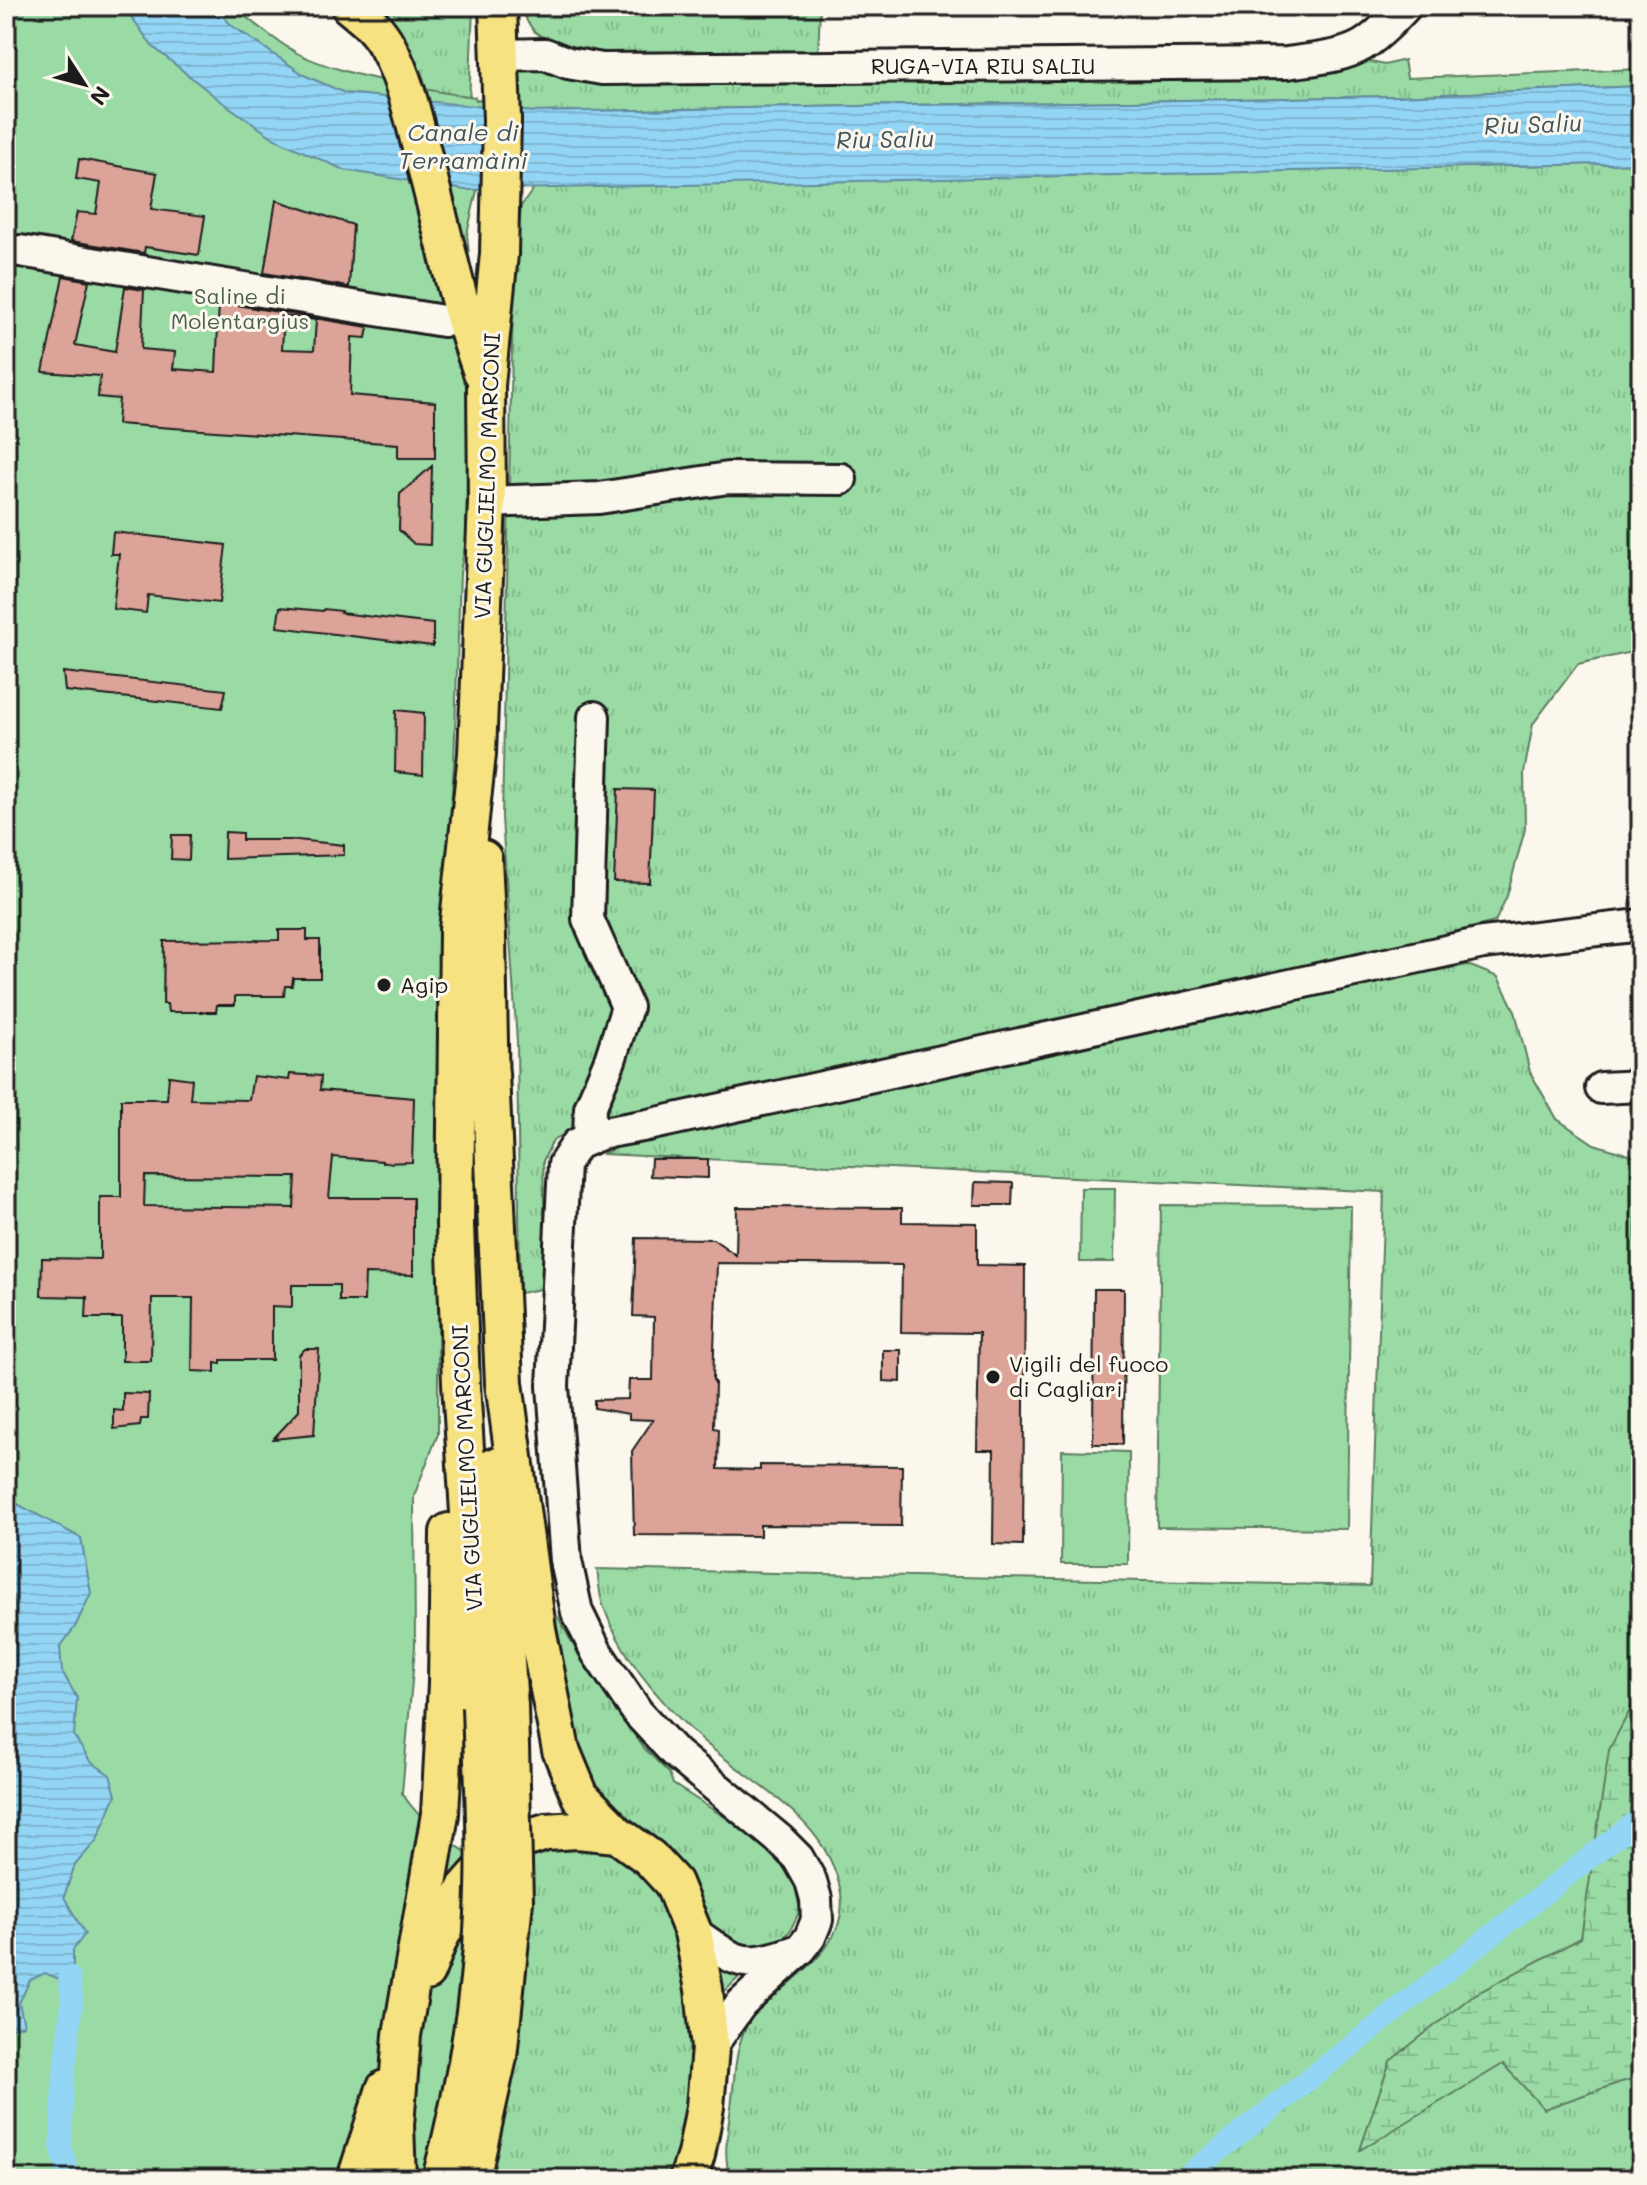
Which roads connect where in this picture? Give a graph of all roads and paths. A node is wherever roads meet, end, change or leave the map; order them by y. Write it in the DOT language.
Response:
graph roads {
  1 [pos="350,6"];
  2 [pos="482,6"];
  3 [pos="498,6"];
  4 [pos="1406,6"];
  5 [pos="545,54"];
  6 [pos="495,68"];
  7 [pos="20,251"];
  8 [pos="463,317"];
  9 [pos="486,385"];
  10 [pos="841,479"];
  11 [pos="487,502"];
  12 [pos="594,717"];
  13 [pos="477,754"];
  14 [pos="1640,925"];
  15 [pos="490,1073"];
  16 [pos="1641,1086"];
  17 [pos="1601,1088"];
  18 [pos="589,1139"];
  19 [pos="455,1225"];
  20 [pos="504,1383"];
  21 [pos="553,1386"];
  22 [pos="495,1706"];
  23 [pos="617,1834"];
  24 [pos="693,1932"];
  25 [pos="801,1949"];
  26 [pos="402,2035"];
  27 [pos="710,2048"];
  28 [pos="695,2171"];
  29 [pos="356,2179"];
  30 [pos="397,2179"];
  31 [pos="441,2179"];
  32 [pos="471,2179"];
  1 -- 8 [label="main road"];
  2 -- 6 [label="street"];
  3 -- 5 [label="street, RUGA-VIA RIU SALIU"];
  3 -- 6 [label="main road, VIA GUGLIELMO MARCONI"];
  4 -- 5 [label="street, RUGA-VIA RIU SALIU"];
  5 -- 6 [label="street, RUGA-VIA RIU SALIU"];
  6 -- 9 [label="main road, VIA GUGLIELMO MARCONI"];
  7 -- 8 [label="street"];
  8 -- 9 [label="main road"];
  9 -- 11 [label="main road, VIA GUGLIELMO MARCONI"];
  10 -- 11 [label="street"];
  11 -- 13 [label="main road, VIA GUGLIELMO MARCONI"];
  12 -- 18 [label="street"];
  13 -- 15 [label="main road, VIA GUGLIELMO MARCONI"];
  13 -- 19 [label="main road, VIA GUGLIELMO MARCONI"];
  14 -- 18 [label="street"];
  15 -- 20 [label="main road"];
  15 -- 22 [label="main road, VIA GUGLIELMO MARCONI"];
  16 -- 17 [label="street"];
  18 -- 21 [label="street"];
  19 -- 22 [label="main road, VIA GUGLIELMO MARCONI"];
  19 -- 26 [label="main road"];
  20 -- 21 [label="street"];
  20 -- 23 [label="main road"];
  21 -- 25 [label="street"];
  22 -- 31 [label="main road, VIA GUGLIELMO MARCONI, bridge"];
  22 -- 32 [label="main road, VIA GUGLIELMO MARCONI, bridge"];
  23 -- 24 [label="main road"];
  23 -- 26 [label="main road"];
  24 -- 25 [label="street"];
  24 -- 27 [label="main road"];
  25 -- 27 [label="street"];
  26 -- 29 [label="main road"];
  26 -- 30 [label="main road"];
  27 -- 28 [label="main road"];
}
